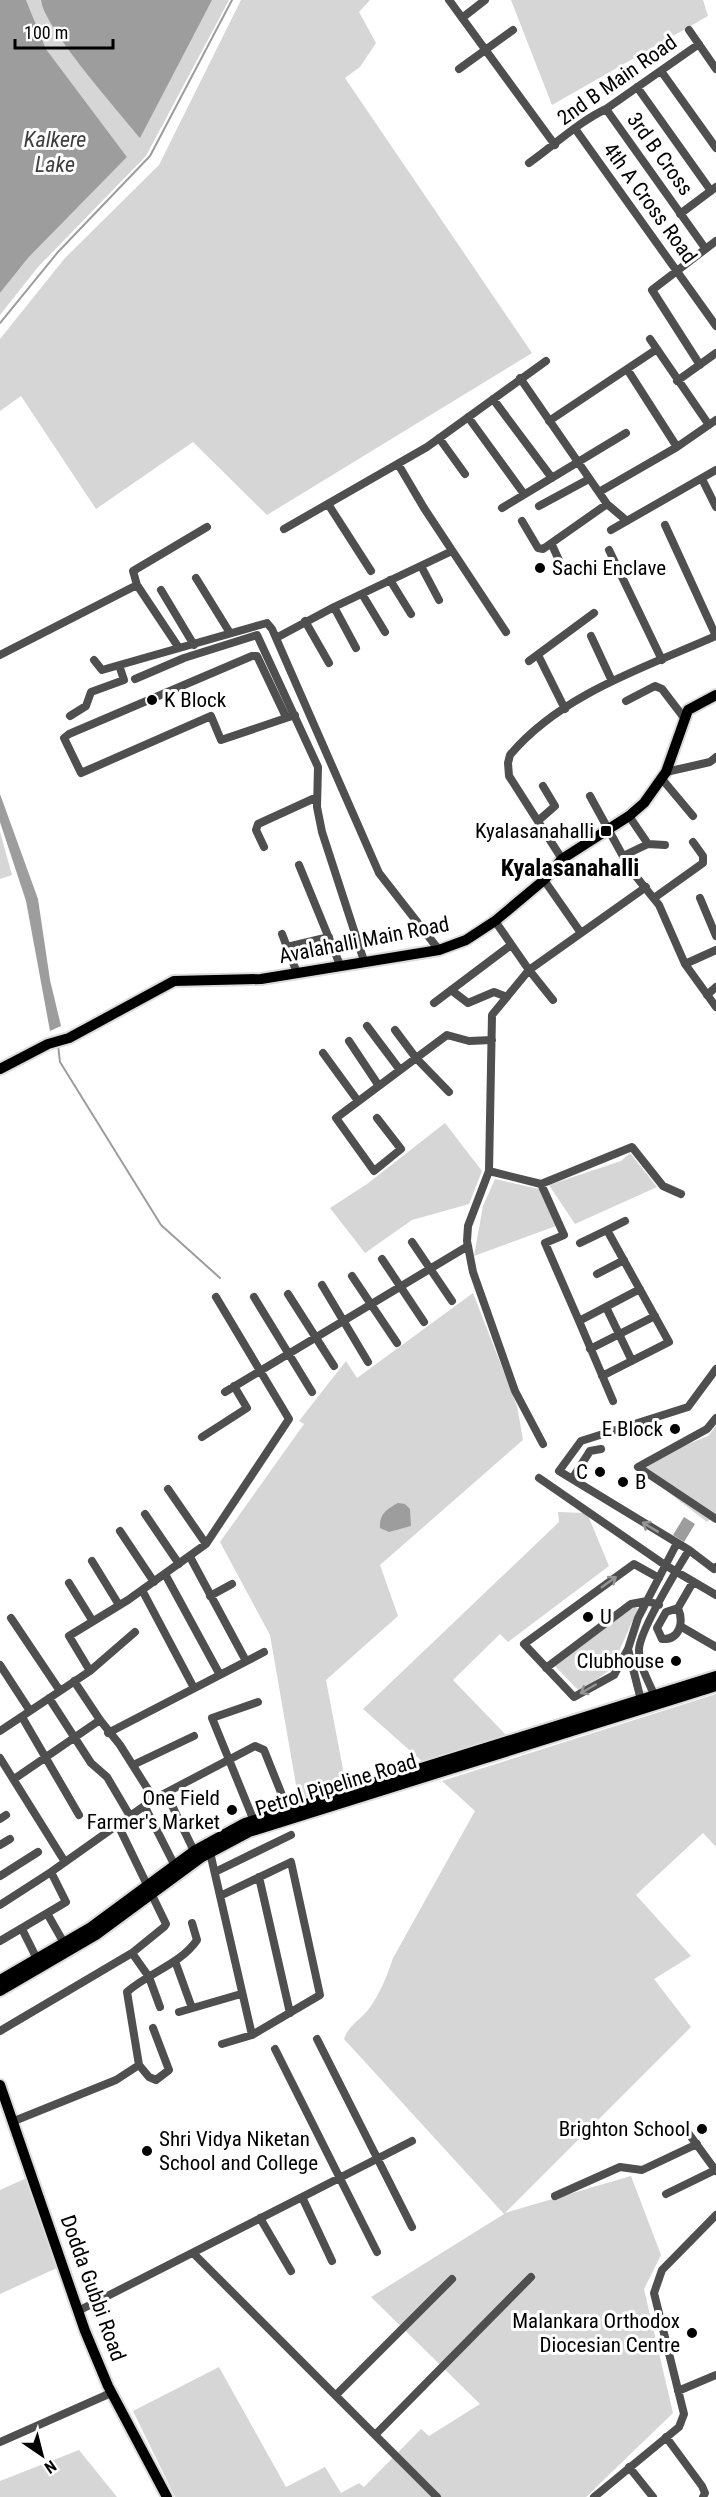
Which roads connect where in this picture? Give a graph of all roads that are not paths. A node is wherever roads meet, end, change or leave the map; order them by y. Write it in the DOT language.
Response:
graph roads {
  1 [pos="449,0"];
  2 [pos="485,0"];
  3 [pos="462,18"];
  4 [pos="513,30"];
  5 [pos="689,30"];
  6 [pos="699,44"];
  7 [pos="486,50"];
  8 [pos="459,69"];
  9 [pos="716,69"];
  10 [pos="661,71"];
  11 [pos="637,87"];
  12 [pos="606,109"];
  13 [pos="576,130"];
  14 [pos="555,145"];
  15 [pos="716,148"];
  16 [pos="529,163"];
  17 [pos="714,189"];
  18 [pos="680,214"];
  19 [pos="716,242"];
  20 [pos="705,249"];
  21 [pos="676,270"];
  22 [pos="716,326"];
  23 [pos="650,339"];
  24 [pos="657,349"];
  25 [pos="716,353"];
  26 [pos="546,361"];
  27 [pos="700,365"];
  28 [pos="627,369"];
  29 [pos="520,378"];
  30 [pos="677,381"];
  31 [pos="493,399"];
  32 [pos="468,417"];
  33 [pos="549,422"];
  34 [pos="712,422"];
  35 [pos="626,433"];
  36 [pos="439,438"];
  37 [pos="677,447"];
  38 [pos="578,463"];
  39 [pos="398,464"];
  40 [pos="716,470"];
  41 [pos="465,474"];
  42 [pos="552,478"];
  43 [pos="590,479"];
  44 [pos="702,479"];
  45 [pos="599,492"];
  46 [pos="524,494"];
  47 [pos="328,504"];
  48 [pos="607,504"];
  49 [pos="539,506"];
  50 [pos="716,507"];
  51 [pos="502,508"];
  52 [pos="522,520"];
  53 [pos="627,521"];
  54 [pos="665,525"];
  55 [pos="207,527"];
  56 [pos="284,529"];
  57 [pos="611,530"];
  58 [pos="552,545"];
  59 [pos="609,550"];
  60 [pos="452,551"];
  61 [pos="421,566"];
  62 [pos="563,569"];
  63 [pos="371,571"];
  64 [pos="196,578"];
  65 [pos="390,580"];
  66 [pos="137,585"];
  67 [pos="161,590"];
  68 [pos="362,594"];
  69 [pos="439,600"];
  70 [pos="334,607"];
  71 [pos="594,613"];
  72 [pos="411,615"];
  73 [pos="305,621"];
  74 [pos="385,632"];
  75 [pos="506,632"];
  76 [pos="230,633"];
  77 [pos="591,636"];
  78 [pos="276,638"];
  79 [pos="194,645"];
  80 [pos="179,648"];
  81 [pos="356,648"];
  82 [pos="0,655"];
  83 [pos="538,655"];
  84 [pos="94,660"];
  85 [pos="662,660"];
  86 [pos="529,661"];
  87 [pos="329,663"];
  88 [pos="119,665"];
  89 [pos="135,679"];
  90 [pos="611,680"];
  91 [pos="716,695"];
  92 [pos="626,701"];
  93 [pos="565,709"];
  94 [pos="70,716"];
  95 [pos="290,716"];
  96 [pos="685,719"];
  97 [pos="714,760"];
  98 [pos="664,776"];
  99 [pos="543,786"];
  100 [pos="590,796"];
  101 [pos="317,797"];
  102 [pos="629,816"];
  103 [pos="693,816"];
  104 [pos="539,820"];
  105 [pos="609,829"];
  106 [pos="693,843"];
  107 [pos="648,844"];
  108 [pos="665,845"];
  109 [pos="264,847"];
  110 [pos="623,856"];
  111 [pos="562,859"];
  112 [pos="298,865"];
  113 [pos="544,880"];
  114 [pos="646,887"];
  115 [pos="654,898"];
  116 [pos="700,898"];
  117 [pos="495,921"];
  118 [pos="580,933"];
  119 [pos="282,934"];
  120 [pos="716,936"];
  121 [pos="329,937"];
  122 [pos="511,945"];
  123 [pos="287,947"];
  124 [pos="439,950"];
  125 [pos="716,950"];
  126 [pos="364,961"];
  127 [pos="685,964"];
  128 [pos="340,965"];
  129 [pos="529,970"];
  130 [pos="297,973"];
  131 [pos="716,987"];
  132 [pos="451,990"];
  133 [pos="707,995"];
  134 [pos="507,997"];
  135 [pos="553,1000"];
  136 [pos="434,1004"];
  137 [pos="716,1007"];
  138 [pos="367,1026"];
  139 [pos="395,1029"];
  140 [pos="492,1040"];
  141 [pos="349,1041"];
  142 [pos="323,1053"];
  143 [pos="416,1058"];
  144 [pos="0,1069"];
  145 [pos="400,1070"];
  146 [pos="378,1086"];
  147 [pos="449,1092"];
  148 [pos="358,1101"];
  149 [pos="377,1118"];
  150 [pos="489,1171"];
  151 [pos="541,1184"];
  152 [pos="681,1194"];
  153 [pos="625,1221"];
  154 [pos="607,1230"];
  155 [pos="412,1242"];
  156 [pos="580,1243"];
  157 [pos="468,1246"];
  158 [pos="382,1259"];
  159 [pos="624,1260"];
  160 [pos="430,1269"];
  161 [pos="597,1275"];
  162 [pos="352,1276"];
  163 [pos="322,1286"];
  164 [pos="401,1286"];
  165 [pos="640,1289"];
  166 [pos="288,1294"];
  167 [pos="216,1297"];
  168 [pos="254,1297"];
  169 [pos="452,1301"];
  170 [pos="371,1304"];
  171 [pos="606,1307"];
  172 [pos="655,1316"];
  173 [pos="342,1321"];
  174 [pos="579,1321"];
  175 [pos="424,1322"];
  176 [pos="619,1334"];
  177 [pos="315,1338"];
  178 [pos="397,1344"];
  179 [pos="590,1349"];
  180 [pos="289,1354"];
  181 [pos="632,1361"];
  182 [pos="368,1362"];
  183 [pos="334,1366"];
  184 [pos="716,1369"];
  185 [pos="260,1370"];
  186 [pos="602,1376"];
  187 [pos="234,1386"];
  188 [pos="225,1392"];
  189 [pos="312,1392"];
  190 [pos="613,1401"];
  191 [pos="716,1418"];
  192 [pos="202,1437"];
  193 [pos="543,1444"];
  194 [pos="601,1449"];
  195 [pos="539,1478"];
  196 [pos="572,1479"];
  197 [pos="168,1490"];
  198 [pos="145,1514"];
  199 [pos="716,1519"];
  200 [pos="120,1531"];
  201 [pos="677,1543"];
  202 [pos="206,1544"];
  203 [pos="689,1550"];
  204 [pos="190,1557"];
  205 [pos="92,1562"];
  206 [pos="179,1564"];
  207 [pos="666,1565"];
  208 [pos="716,1567"];
  209 [pos="676,1571"];
  210 [pos="165,1574"];
  211 [pos="659,1578"];
  212 [pos="154,1582"];
  213 [pos="693,1582"];
  214 [pos="69,1583"];
  215 [pos="232,1584"];
  216 [pos="142,1590"];
  217 [pos="210,1596"];
  218 [pos="716,1596"];
  219 [pos="647,1601"];
  220 [pos="119,1605"];
  221 [pos="659,1605"];
  222 [pos="678,1608"];
  223 [pos="11,1618"];
  224 [pos="92,1620"];
  225 [pos="680,1626"];
  226 [pos="135,1632"];
  227 [pos="716,1647"];
  228 [pos="628,1649"];
  229 [pos="264,1652"];
  230 [pos="246,1661"];
  231 [pos="0,1665"];
  232 [pos="546,1668"];
  233 [pos="90,1671"];
  234 [pos="220,1675"];
  235 [pos="716,1676"];
  236 [pos="74,1682"];
  237 [pos="716,1686"];
  238 [pos="194,1688"];
  239 [pos="60,1691"];
  240 [pos="49,1698"];
  241 [pos="656,1700"];
  242 [pos="258,1702"];
  243 [pos="643,1705"];
  244 [pos="30,1711"];
  245 [pos="22,1717"];
  246 [pos="100,1720"];
  247 [pos="0,1731"];
  248 [pos="108,1733"];
  249 [pos="194,1736"];
  250 [pos="75,1738"];
  251 [pos="47,1756"];
  252 [pos="0,1758"];
  253 [pos="229,1759"];
  254 [pos="471,1759"];
  255 [pos="133,1765"];
  256 [pos="14,1779"];
  257 [pos="165,1792"];
  258 [pos="154,1799"];
  259 [pos="145,1807"];
  260 [pos="288,1810"];
  261 [pos="79,1815"];
  262 [pos="130,1816"];
  263 [pos="254,1821"];
  264 [pos="118,1825"];
  265 [pos="291,1835"];
  266 [pos="10,1839"];
  267 [pos="0,1845"];
  268 [pos="209,1848"];
  269 [pos="194,1851"];
  270 [pos="38,1852"];
  271 [pos="65,1862"];
  272 [pos="175,1866"];
  273 [pos="51,1872"];
  274 [pos="215,1872"];
  275 [pos="0,1876"];
  276 [pos="259,1877"];
  277 [pos="150,1890"];
  278 [pos="220,1896"];
  279 [pos="0,1905"];
  280 [pos="48,1915"];
  281 [pos="192,1923"];
  282 [pos="22,1929"];
  283 [pos="0,1941"];
  284 [pos="64,1943"];
  285 [pos="132,1953"];
  286 [pos="44,1959"];
  287 [pos="174,1961"];
  288 [pos="149,1977"];
  289 [pos="0,1980"];
  290 [pos="0,1991"];
  291 [pos="242,1994"];
  292 [pos="160,2007"];
  293 [pos="192,2008"];
  294 [pos="179,2012"];
  295 [pos="290,2013"];
  296 [pos="153,2028"];
  297 [pos="0,2031"];
  298 [pos="252,2035"];
  299 [pos="317,2039"];
  300 [pos="222,2043"];
  301 [pos="276,2049"];
  302 [pos="139,2064"];
  303 [pos="0,2085"];
  304 [pos="14,2121"];
  305 [pos="689,2134"];
  306 [pos="412,2141"];
  307 [pos="697,2144"];
  308 [pos="379,2157"];
  309 [pos="716,2170"];
  310 [pos="340,2177"];
  311 [pos="666,2194"];
  312 [pos="555,2196"];
  313 [pos="302,2197"];
  314 [pos="716,2215"];
  315 [pos="261,2218"];
  316 [pos="412,2226"];
  317 [pos="377,2252"];
  318 [pos="194,2254"];
  319 [pos="332,2261"];
  320 [pos="291,2271"];
  321 [pos="531,2277"];
  322 [pos="452,2279"];
  323 [pos="78,2311"];
  324 [pos="716,2375"];
  325 [pos="678,2391"];
  326 [pos="111,2393"];
  327 [pos="336,2395"];
  328 [pos="376,2434"];
  329 [pos="666,2437"];
  330 [pos="0,2442"];
  331 [pos="629,2467"];
  332 [pos="167,2497"];
  333 [pos="437,2497"];
  334 [pos="594,2497"];
  335 [pos="653,2497"];
  336 [pos="703,2497"];
  1 -- 3 [label="street"];
  2 -- 3 [label="street"];
  3 -- 7 [label="street"];
  4 -- 7 [label="street"];
  5 -- 6 [label="street"];
  6 -- 9 [label="street"];
  6 -- 10 [label="street, 2nd B Main Road"];
  7 -- 8 [label="street"];
  7 -- 14 [label="street"];
  10 -- 11 [label="street, 2nd B Main Road"];
  10 -- 15 [label="street"];
  11 -- 12 [label="street, 2nd B Main Road"];
  11 -- 17 [label="street"];
  12 -- 13 [label="street, 2nd B Main Road"];
  12 -- 18 [label="street, 3rd B Cross"];
  13 -- 14 [label="street, 2nd B Main Road"];
  13 -- 21 [label="street, 4th A Cross Road"];
  14 -- 16 [label="street, 2nd B Main Road"];
  17 -- 18 [label="street"];
  18 -- 20 [label="street, 3rd B Cross"];
  19 -- 20 [label="street"];
  20 -- 21 [label="street"];
  21 -- 22 [label="street, 4th A Cross Road"];
  21 -- 27 [label="street"];
  23 -- 24 [label="street"];
  24 -- 28 [label="street"];
  24 -- 30 [label="street"];
  25 -- 27 [label="street"];
  26 -- 29 [label="street"];
  27 -- 30 [label="street"];
  28 -- 33 [label="street"];
  28 -- 37 [label="street"];
  29 -- 31 [label="street"];
  29 -- 33 [label="street"];
  30 -- 34 [label="street"];
  31 -- 32 [label="street"];
  31 -- 42 [label="street"];
  32 -- 36 [label="street"];
  32 -- 46 [label="street"];
  33 -- 38 [label="street"];
  34 -- 37 [label="street"];
  35 -- 38 [label="street"];
  36 -- 39 [label="street"];
  36 -- 41 [label="street"];
  37 -- 45 [label="street"];
  38 -- 42 [label="street"];
  38 -- 43 [label="street"];
  39 -- 47 [label="street"];
  39 -- 60 [label="street"];
  40 -- 44 [label="street"];
  42 -- 46 [label="street"];
  43 -- 45 [label="street"];
  43 -- 49 [label="street"];
  44 -- 50 [label="street"];
  44 -- 53 [label="street"];
  45 -- 48 [label="street"];
  46 -- 51 [label="street"];
  47 -- 56 [label="street"];
  47 -- 63 [label="street"];
  48 -- 53 [label="street"];
  48 -- 58 [label="street"];
  52 -- 58 [label="street"];
  53 -- 57 [label="street"];
  54 -- 85 [label="street"];
  55 -- 66 [label="street"];
  58 -- 62 [label="street"];
  59 -- 85 [label="street"];
  60 -- 61 [label="street"];
  60 -- 75 [label="street"];
  61 -- 65 [label="street"];
  61 -- 69 [label="street"];
  64 -- 76 [label="street"];
  65 -- 68 [label="street"];
  65 -- 72 [label="street"];
  66 -- 80 [label="street"];
  66 -- 82 [label="street"];
  67 -- 79 [label="street"];
  68 -- 70 [label="street"];
  68 -- 74 [label="street"];
  70 -- 73 [label="street"];
  70 -- 81 [label="street"];
  71 -- 83 [label="street"];
  73 -- 78 [label="street"];
  73 -- 87 [label="street"];
  76 -- 78 [label="street"];
  76 -- 79 [label="street"];
  77 -- 90 [label="street"];
  78 -- 124 [label="street"];
  79 -- 80 [label="street"];
  80 -- 88 [label="street"];
  83 -- 86 [label="street"];
  83 -- 93 [label="street"];
  84 -- 88 [label="street"];
  85 -- 90 [label="street"];
  88 -- 94 [label="street"];
  89 -- 95 [label="street"];
  90 -- 93 [label="street"];
  91 -- 96 [label="main road, Avalahalli Main Road"];
  92 -- 96 [label="street"];
  93 -- 104 [label="street"];
  95 -- 95 [label="street"];
  95 -- 101 [label="street"];
  96 -- 98 [label="main road, Avalahalli Main Road"];
  97 -- 98 [label="street"];
  98 -- 102 [label="main road, Avalahalli Main Road"];
  98 -- 103 [label="street"];
  99 -- 104 [label="street"];
  100 -- 105 [label="street"];
  101 -- 109 [label="street"];
  101 -- 126 [label="street"];
  102 -- 105 [label="main road, Avalahalli Main Road"];
  102 -- 107 [label="street"];
  104 -- 111 [label="street"];
  105 -- 110 [label="street"];
  105 -- 111 [label="main road, Avalahalli Main Road"];
  106 -- 115 [label="street"];
  107 -- 108 [label="street"];
  107 -- 110 [label="street"];
  110 -- 114 [label="street"];
  111 -- 113 [label="main road, Avalahalli Main Road"];
  112 -- 121 [label="street"];
  113 -- 117 [label="main road, Avalahalli Main Road"];
  113 -- 118 [label="street"];
  114 -- 115 [label="street"];
  114 -- 118 [label="street"];
  115 -- 127 [label="street"];
  116 -- 120 [label="street"];
  117 -- 122 [label="street"];
  117 -- 124 [label="main road, Avalahalli Main Road"];
  118 -- 129 [label="street"];
  119 -- 123 [label="street"];
  121 -- 123 [label="street"];
  121 -- 128 [label="street"];
  122 -- 129 [label="street"];
  122 -- 132 [label="street"];
  123 -- 130 [label="street"];
  124 -- 126 [label="main road, Avalahalli Main Road"];
  125 -- 127 [label="street"];
  126 -- 128 [label="main road, Avalahalli Main Road"];
  127 -- 133 [label="street"];
  128 -- 130 [label="main road, Avalahalli Main Road"];
  129 -- 134 [label="street"];
  129 -- 135 [label="street"];
  130 -- 144 [label="main road, Avalahalli Main Road"];
  131 -- 133 [label="street"];
  132 -- 134 [label="street"];
  132 -- 136 [label="street"];
  133 -- 137 [label="street"];
  134 -- 140 [label="street"];
  138 -- 145 [label="street"];
  139 -- 143 [label="street"];
  140 -- 143 [label="street"];
  140 -- 150 [label="street"];
  141 -- 146 [label="street"];
  142 -- 148 [label="street"];
  143 -- 145 [label="street"];
  143 -- 147 [label="street"];
  145 -- 146 [label="street"];
  146 -- 148 [label="street"];
  148 -- 149 [label="street"];
  150 -- 151 [label="street"];
  150 -- 157 [label="street"];
  151 -- 152 [label="street"];
  151 -- 174 [label="street"];
  153 -- 154 [label="street"];
  154 -- 156 [label="street"];
  154 -- 159 [label="street"];
  155 -- 160 [label="street"];
  157 -- 160 [label="street"];
  157 -- 193 [label="street"];
  158 -- 164 [label="street"];
  159 -- 161 [label="street"];
  159 -- 165 [label="street"];
  160 -- 164 [label="street"];
  160 -- 169 [label="street"];
  162 -- 170 [label="street"];
  163 -- 173 [label="street"];
  164 -- 170 [label="street"];
  164 -- 175 [label="street"];
  165 -- 171 [label="street"];
  165 -- 172 [label="street"];
  166 -- 177 [label="street"];
  167 -- 185 [label="street"];
  168 -- 180 [label="street"];
  170 -- 173 [label="street"];
  170 -- 178 [label="street"];
  171 -- 174 [label="street"];
  171 -- 176 [label="street"];
  172 -- 176 [label="street"];
  172 -- 181 [label="street"];
  173 -- 177 [label="street"];
  173 -- 182 [label="street"];
  174 -- 179 [label="street"];
  176 -- 179 [label="street"];
  176 -- 181 [label="street"];
  177 -- 180 [label="street"];
  177 -- 183 [label="street"];
  179 -- 186 [label="street"];
  180 -- 185 [label="street"];
  180 -- 189 [label="street"];
  181 -- 186 [label="street"];
  184 -- 196 [label="street"];
  185 -- 187 [label="street"];
  185 -- 202 [label="street"];
  186 -- 190 [label="street"];
  187 -- 188 [label="street"];
  187 -- 192 [label="street"];
  191 -- 199 [label="street"];
  194 -- 196 [label="street"];
  195 -- 207 [label="street"];
  201 -- 196 [label="street, one-way"];
  197 -- 202 [label="street"];
  198 -- 206 [label="street"];
  200 -- 212 [label="street"];
  201 -- 203 [label="street"];
  201 -- 207 [label="street"];
  202 -- 204 [label="street"];
  203 -- 208 [label="street"];
  203 -- 209 [label="street"];
  204 -- 206 [label="street"];
  204 -- 217 [label="street"];
  205 -- 220 [label="street"];
  206 -- 210 [label="street"];
  207 -- 209 [label="street"];
  207 -- 211 [label="street"];
  209 -- 213 [label="street"];
  209 -- 221 [label="street"];
  210 -- 212 [label="street"];
  210 -- 234 [label="street"];
  211 -- 219 [label="street"];
  232 -- 211 [label="street, one-way"];
  212 -- 216 [label="street"];
  213 -- 218 [label="street"];
  213 -- 222 [label="street"];
  214 -- 224 [label="street"];
  215 -- 217 [label="street"];
  216 -- 220 [label="street"];
  216 -- 238 [label="street"];
  217 -- 230 [label="street"];
  219 -- 221 [label="street"];
  219 -- 228 [label="street"];
  219 -- 232 [label="street"];
  220 -- 224 [label="street"];
  221 -- 241 [label="street"];
  222 -- 225 [label="street"];
  222 -- 225 [label="street"];
  223 -- 239 [label="street"];
  224 -- 233 [label="street"];
  225 -- 227 [label="street"];
  226 -- 233 [label="street"];
  228 -- 232 [label="street, one-way"];
  228 -- 243 [label="street"];
  229 -- 230 [label="street"];
  230 -- 234 [label="street"];
  231 -- 244 [label="street"];
  233 -- 236 [label="street"];
  234 -- 238 [label="street"];
  235 -- 241 [label="main road, Petrol Pipeline Road"];
  236 -- 239 [label="street"];
  236 -- 246 [label="street"];
  237 -- 241 [label="main road, Petrol Pipeline Road"];
  238 -- 248 [label="street"];
  239 -- 240 [label="street"];
  240 -- 244 [label="street"];
  240 -- 250 [label="street"];
  241 -- 243 [label="main road, Petrol Pipeline Road"];
  242 -- 253 [label="street"];
  243 -- 254 [label="main road, Petrol Pipeline Road"];
  244 -- 245 [label="street"];
  245 -- 247 [label="street"];
  245 -- 251 [label="street"];
  246 -- 248 [label="street"];
  246 -- 250 [label="street"];
  248 -- 255 [label="street"];
  249 -- 255 [label="street"];
  250 -- 251 [label="street"];
  250 -- 262 [label="street"];
  251 -- 256 [label="street"];
  251 -- 261 [label="street"];
  252 -- 256 [label="street"];
  253 -- 257 [label="street"];
  253 -- 260 [label="street"];
  253 -- 263 [label="street"];
  254 -- 260 [label="main road, Petrol Pipeline Road"];
  254 -- 268 [label="main road, Petrol Pipeline Road"];
  255 -- 258 [label="street"];
  256 -- 271 [label="street"];
  257 -- 258 [label="street"];
  257 -- 269 [label="street"];
  258 -- 259 [label="street"];
  259 -- 262 [label="street"];
  259 -- 272 [label="street"];
  260 -- 263 [label="main road, Petrol Pipeline Road"];
  262 -- 264 [label="street"];
  263 -- 268 [label="main road, Petrol Pipeline Road"];
  264 -- 271 [label="street"];
  264 -- 277 [label="street"];
  265 -- 274 [label="street"];
  266 -- 267 [label="street"];
  268 -- 269 [label="main road, Petrol Pipeline Road"];
  268 -- 274 [label="street"];
  268 -- 277 [label="main road, Petrol Pipeline Road"];
  269 -- 272 [label="main road, Petrol Pipeline Road"];
  270 -- 275 [label="street"];
  271 -- 273 [label="street"];
  272 -- 277 [label="main road, Petrol Pipeline Road"];
  273 -- 279 [label="street"];
  273 -- 280 [label="street"];
  274 -- 278 [label="street"];
  276 -- 278 [label="street"];
  276 -- 295 [label="street"];
  276 -- 295 [label="street"];
  277 -- 284 [label="main road, Petrol Pipeline Road"];
  277 -- 285 [label="street"];
  277 -- 286 [label="main road, Petrol Pipeline Road"];
  278 -- 291 [label="street"];
  280 -- 282 [label="street"];
  280 -- 284 [label="street"];
  281 -- 287 [label="street"];
  282 -- 283 [label="street"];
  282 -- 286 [label="street"];
  284 -- 286 [label="main road, Petrol Pipeline Road"];
  285 -- 288 [label="street"];
  285 -- 297 [label="street"];
  286 -- 289 [label="main road, Petrol Pipeline Road"];
  286 -- 290 [label="main road, Petrol Pipeline Road"];
  287 -- 288 [label="street"];
  287 -- 293 [label="street"];
  288 -- 292 [label="street"];
  288 -- 302 [label="street"];
  291 -- 293 [label="street"];
  291 -- 298 [label="street"];
  293 -- 294 [label="street"];
  295 -- 298 [label="street"];
  296 -- 302 [label="street"];
  298 -- 300 [label="street"];
  299 -- 308 [label="street"];
  301 -- 310 [label="street"];
  302 -- 304 [label="street"];
  303 -- 304 [label="main road, Dodda Gubbi Road"];
  304 -- 323 [label="main road, Dodda Gubbi Road"];
  305 -- 307 [label="street"];
  306 -- 308 [label="street"];
  307 -- 309 [label="street"];
  307 -- 312 [label="street"];
  308 -- 310 [label="street"];
  308 -- 316 [label="street"];
  309 -- 311 [label="street"];
  310 -- 313 [label="street"];
  310 -- 317 [label="street"];
  313 -- 315 [label="street"];
  313 -- 319 [label="street"];
  314 -- 325 [label="street"];
  315 -- 318 [label="street"];
  315 -- 320 [label="street"];
  318 -- 323 [label="street"];
  318 -- 327 [label="street"];
  321 -- 328 [label="street"];
  322 -- 327 [label="street"];
  323 -- 326 [label="main road, Dodda Gubbi Road"];
  324 -- 325 [label="street"];
  325 -- 329 [label="street"];
  326 -- 330 [label="street"];
  326 -- 332 [label="main road, Dodda Gubbi Road"];
  327 -- 328 [label="street"];
  328 -- 333 [label="street"];
  329 -- 331 [label="street"];
  329 -- 336 [label="street"];
  331 -- 334 [label="street"];
  331 -- 335 [label="street"];
}
